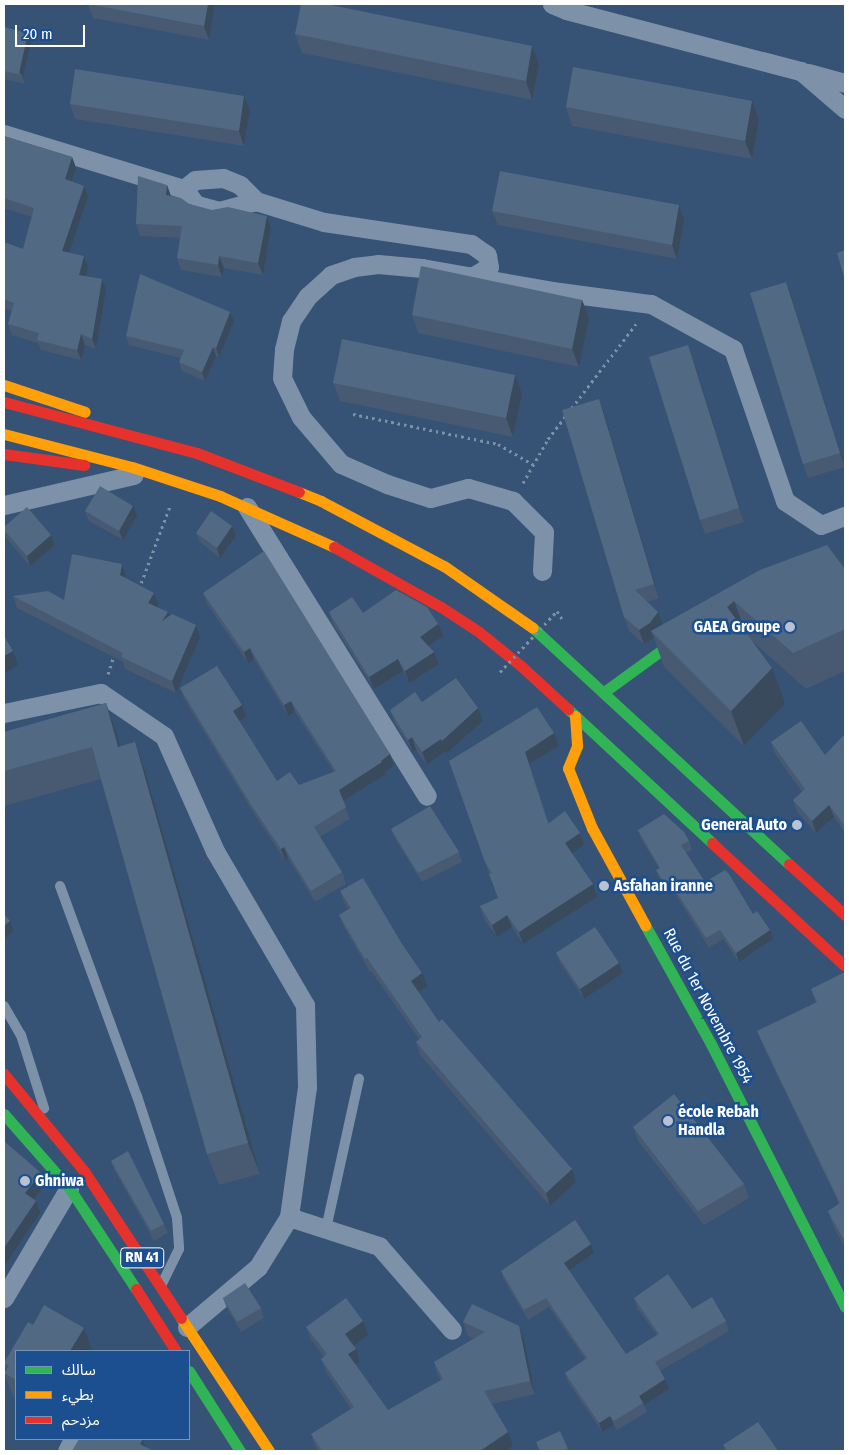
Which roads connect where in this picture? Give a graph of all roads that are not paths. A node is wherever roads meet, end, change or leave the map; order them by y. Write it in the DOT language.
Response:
graph roads {
  1 [pos="552,4"];
  2 [pos="801,71"];
  3 [pos="845,83"];
  4 [pos="845,109"];
  5 [pos="4,134"];
  6 [pos="184,189"];
  7 [pos="256,201"];
  8 [pos="470,278"];
  9 [pos="4,385"];
  10 [pos="4,402"];
  11 [pos="4,434"];
  12 [pos="197,453"];
  13 [pos="4,454"];
  14 [pos="134,475"];
  15 [pos="186,484"];
  16 [pos="4,505"];
  17 [pos="246,507"];
  18 [pos="845,516"];
  19 [pos="542,571"];
  20 [pos="695,626"];
  21 [pos="604,692"];
  22 [pos="4,713"];
  23 [pos="575,716"];
  24 [pos="428,796"];
  25 [pos="60,886"];
  26 [pos="845,915"];
  27 [pos="845,966"];
  28 [pos="4,1006"];
  29 [pos="4,1074"];
  30 [pos="360,1079"];
  31 [pos="4,1114"];
  32 [pos="51,1130"];
  33 [pos="69,1188"];
  34 [pos="290,1217"];
  35 [pos="326,1229"];
  36 [pos="161,1287"];
  37 [pos="4,1298"];
  38 [pos="845,1307"];
  39 [pos="187,1327"];
  40 [pos="452,1330"];
  41 [pos="175,1350"];
  42 [pos="190,1373"];
  43 [pos="240,1451"];
  44 [pos="269,1451"];
  1 -- 2 [label="street"];
  2 -- 3 [label="street"];
  2 -- 4 [label="street"];
  5 -- 6 [label="street"];
  6 -- 7 [label="street"];
  6 -- 7 [label="street"];
  7 -- 8 [label="street"];
  8 -- 18 [label="street"];
  8 -- 19 [label="street"];
  9 -- 12 [label="main road"];
  10 -- 12 [label="main road"];
  11 -- 15 [label="main road"];
  12 -- 21 [label="main road"];
  13 -- 14 [label="main road"];
  14 -- 15 [label="main road"];
  14 -- 16 [label="street"];
  15 -- 17 [label="main road"];
  17 -- 23 [label="main road"];
  17 -- 24 [label="street"];
  20 -- 21 [label="main road"];
  21 -- 26 [label="main road"];
  22 -- 34 [label="street"];
  23 -- 27 [label="main road"];
  23 -- 38 [label="main road, Rue du 1er Novembre 1954"];
  25 -- 36 [label="lane"];
  28 -- 32 [label="lane"];
  29 -- 32 [label="main road, RN 41"];
  30 -- 35 [label="lane"];
  31 -- 33 [label="main road, RN 41"];
  32 -- 36 [label="main road, RN 41"];
  33 -- 37 [label="street"];
  33 -- 41 [label="main road, RN 41"];
  34 -- 35 [label="street"];
  34 -- 39 [label="street"];
  35 -- 40 [label="street"];
  36 -- 39 [label="main road, RN 41"];
  39 -- 44 [label="main road, RN 41"];
  42 -- 43 [label="main road"];
}
